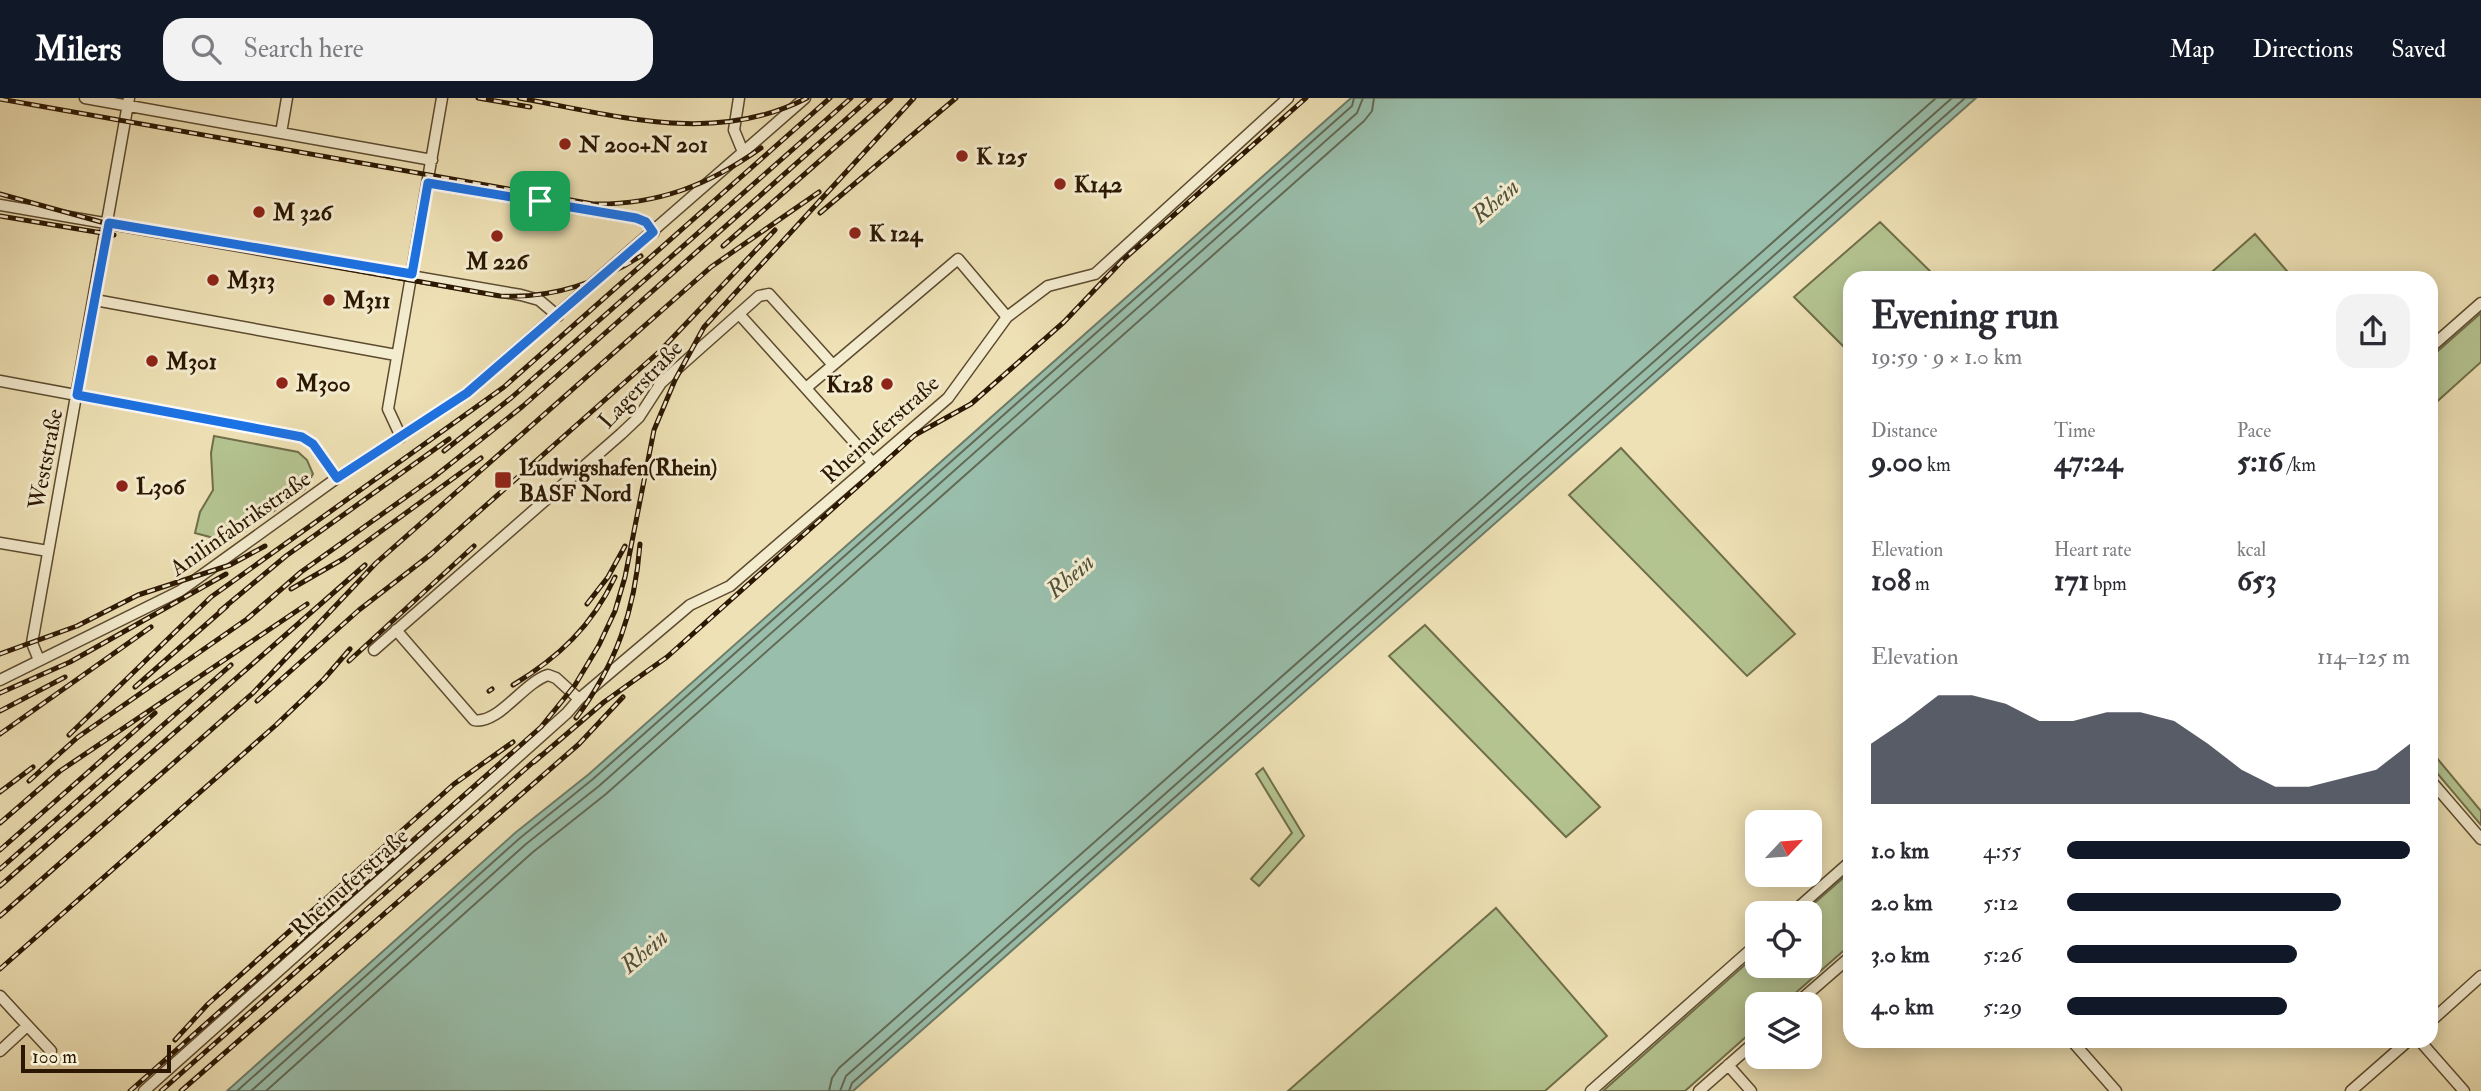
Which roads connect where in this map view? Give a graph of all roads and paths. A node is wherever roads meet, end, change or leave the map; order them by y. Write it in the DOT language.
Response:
graph roads {
  1 [pos="85,98"];
  2 [pos="287,98"];
  3 [pos="442,98"];
  4 [pos="739,98"];
  5 [pos="805,98"];
  6 [pos="1288,98"];
  7 [pos="129,102"];
  8 [pos="281,133"];
  9 [pos="743,152"];
  10 [pos="432,160"];
  11 [pos="428,183"];
  12 [pos="0,205"];
  13 [pos="109,223"];
  14 [pos="653,232"];
  15 [pos="412,274"];
  16 [pos="95,300"];
  17 [pos="2481,303"];
  18 [pos="739,314"];
  19 [pos="558,317"];
  20 [pos="1007,317"];
  21 [pos="2438,342"];
  22 [pos="396,355"];
  23 [pos="833,365"];
  24 [pos="0,381"];
  25 [pos="806,388"];
  26 [pos="77,395"];
  27 [pos="401,438"];
  28 [pos="873,463"];
  29 [pos="337,478"];
  30 [pos="0,543"];
  31 [pos="48,551"];
  32 [pos="396,630"];
  33 [pos="374,650"];
  34 [pos="39,660"];
  35 [pos="0,680"];
  36 [pos="579,699"];
  37 [pos="2438,789"];
  38 [pos="2481,839"];
  39 [pos="1843,868"];
  40 [pos="1806,901"];
  41 [pos="1745,955"];
  42 [pos="1843,963"];
  43 [pos="2481,976"];
  44 [pos="1810,992"];
  45 [pos="0,996"];
  46 [pos="2438,1015"];
  47 [pos="27,1026"];
  48 [pos="2078,1048"];
  49 [pos="2400,1048"];
  50 [pos="2426,1048"];
  51 [pos="1745,1050"];
  52 [pos="0,1051"];
  53 [pos="51,1051"];
  54 [pos="1728,1065"];
  55 [pos="144,1091"];
  56 [pos="1591,1091"];
  57 [pos="1699,1091"];
  58 [pos="1751,1091"];
  59 [pos="2116,1091"];
  60 [pos="2351,1091"];
  61 [pos="2464,1091"];
  1 -- 7 [label="street"];
  2 -- 8 [label="street"];
  3 -- 10 [label="street"];
  4 -- 9 [label="street"];
  5 -- 9 [label="street, Anilinfabrikstraße"];
  6 -- 20 [label="street, Rheinuferstraße"];
  7 -- 8 [label="street"];
  7 -- 13 [label="street, Weststraße"];
  8 -- 10 [label="street"];
  9 -- 14 [label="street, Anilinfabrikstraße"];
  10 -- 11 [label="street"];
  11 -- 14 [label="street"];
  11 -- 15 [label="street"];
  12 -- 13 [label="street"];
  13 -- 15 [label="street"];
  13 -- 16 [label="street, Weststraße"];
  14 -- 19 [label="street, Anilinfabrikstraße"];
  15 -- 19 [label="street"];
  15 -- 22 [label="street"];
  16 -- 22 [label="street"];
  16 -- 26 [label="street, Weststraße"];
  17 -- 21 [label="street"];
  18 -- 23 [label="street, Lagerstraße"];
  18 -- 25 [label="street"];
  18 -- 32 [label="street, Lagerstraße"];
  19 -- 27 [label="street, Anilinfabrikstraße"];
  20 -- 23 [label="street"];
  20 -- 28 [label="street, Rheinuferstraße"];
  22 -- 27 [label="street"];
  23 -- 25 [label="street"];
  24 -- 26 [label="street"];
  25 -- 28 [label="street"];
  26 -- 29 [label="street"];
  26 -- 31 [label="street, Weststraße"];
  27 -- 29 [label="street, Anilinfabrikstraße"];
  28 -- 36 [label="street, Rheinuferstraße"];
  29 -- 34 [label="street, Anilinfabrikstraße"];
  30 -- 31 [label="street"];
  31 -- 34 [label="street, Weststraße"];
  32 -- 33 [label="street, Lagerstraße"];
  32 -- 36 [label="street"];
  34 -- 35 [label="street, Anilinfabrikstraße"];
  36 -- 55 [label="street, Rheinuferstraße"];
  37 -- 38 [label="street"];
  39 -- 40 [label="street"];
  41 -- 56 [label="street"];
  42 -- 44 [label="street"];
  43 -- 46 [label="street"];
  45 -- 47 [label="street"];
  47 -- 52 [label="street"];
  47 -- 53 [label="street"];
  48 -- 59 [label="street"];
  49 -- 60 [label="street"];
  50 -- 61 [label="street"];
  51 -- 54 [label="street"];
  54 -- 57 [label="street"];
  54 -- 58 [label="street"];
}
